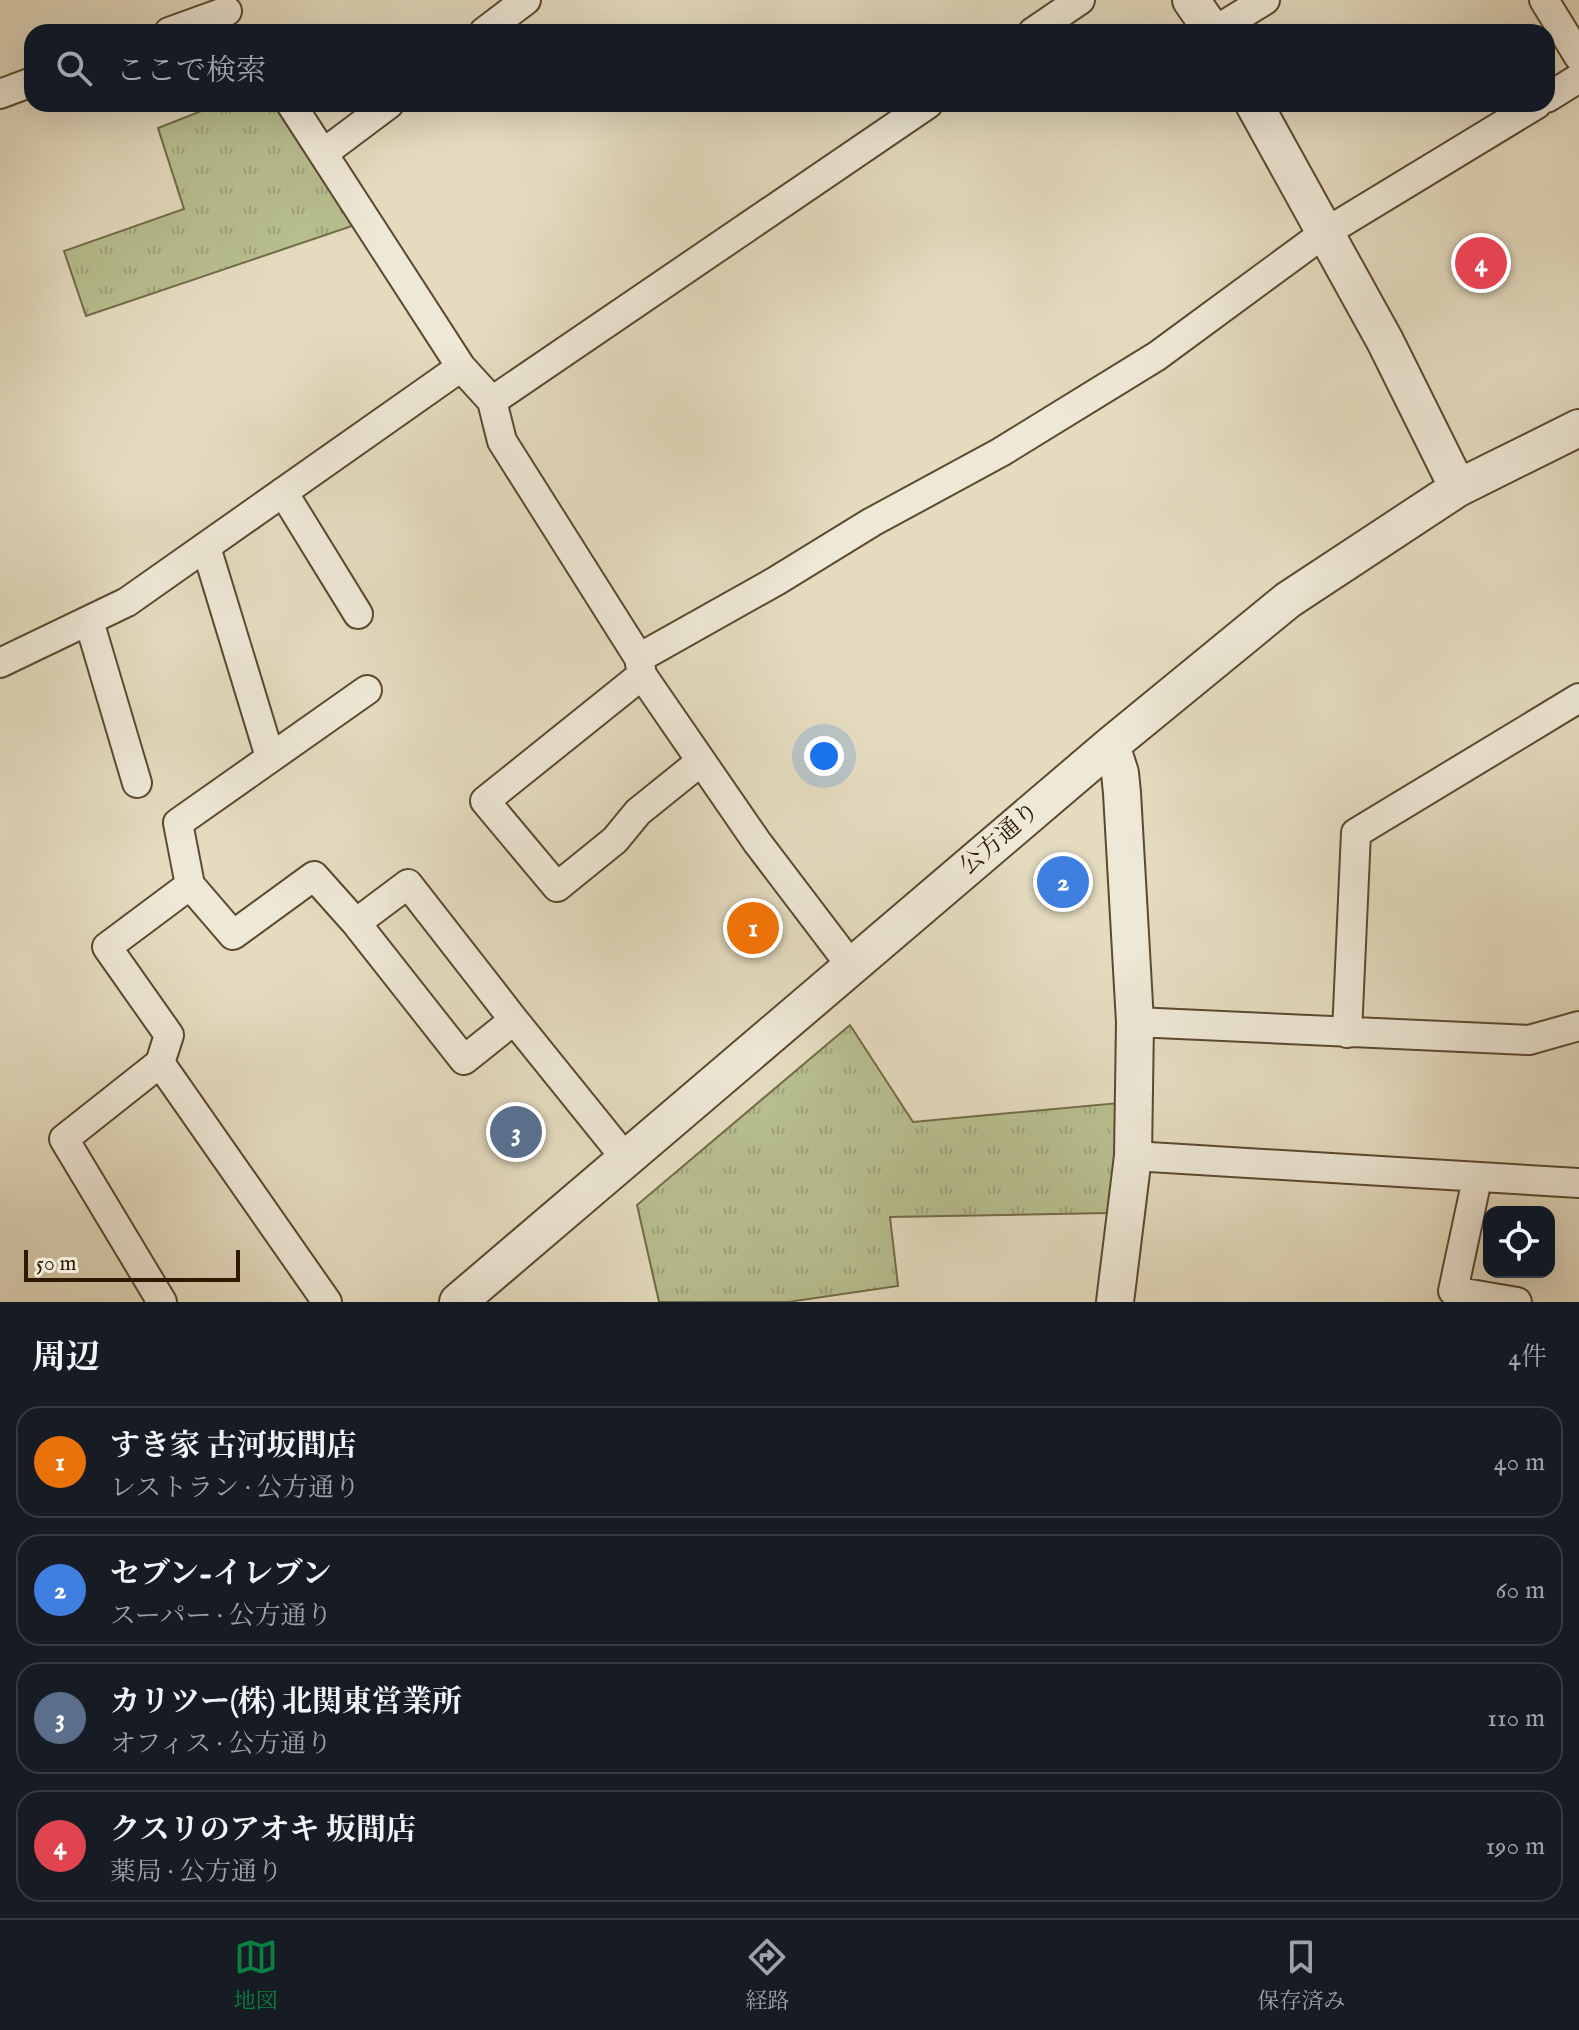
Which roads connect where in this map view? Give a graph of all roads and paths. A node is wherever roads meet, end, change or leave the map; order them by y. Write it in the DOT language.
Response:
graph roads {
  1 [pos="526,0"];
  2 [pos="1080,0"];
  3 [pos="1191,0"];
  4 [pos="1265,0"];
  5 [pos="1544,0"];
  6 [pos="229,14"];
  7 [pos="196,24"];
  8 [pos="494,24"];
  9 [pos="1045,24"];
  10 [pos="1208,24"];
  11 [pos="1226,24"];
  12 [pos="1579,57"];
  13 [pos="1579,78"];
  14 [pos="24,85"];
  15 [pos="1555,93"];
  16 [pos="0,94"];
  17 [pos="297,112"];
  18 [pos="378,112"];
  19 [pos="916,112"];
  20 [pos="1258,112"];
  21 [pos="1524,112"];
  22 [pos="325,152"];
  23 [pos="1323,234"];
  24 [pos="461,367"];
  25 [pos="492,401"];
  26 [pos="1579,428"];
  27 [pos="1458,488"];
  28 [pos="283,492"];
  29 [pos="206,547"];
  30 [pos="358,614"];
  31 [pos="89,621"];
  32 [pos="0,663"];
  33 [pos="640,667"];
  34 [pos="367,690"];
  35 [pos="1579,698"];
  36 [pos="1111,745"];
  37 [pos="270,757"];
  38 [pos="700,762"];
  39 [pos="137,783"];
  40 [pos="190,885"];
  41 [pos="356,923"];
  42 [pos="852,967"];
  43 [pos="514,1020"];
  44 [pos="1135,1022"];
  45 [pos="1579,1026"];
  46 [pos="1347,1033"];
  47 [pos="160,1063"];
  48 [pos="1133,1156"];
  49 [pos="627,1160"];
  50 [pos="1477,1179"];
  51 [pos="1579,1183"];
  52 [pos="162,1302"];
  53 [pos="327,1302"];
  54 [pos="458,1302"];
  55 [pos="1115,1302"];
  56 [pos="1517,1302"];
  1 -- 8 [label="street"];
  2 -- 9 [label="street"];
  3 -- 10 [label="street"];
  4 -- 11 [label="street"];
  5 -- 12 [label="street"];
  6 -- 7 [label="street"];
  13 -- 15 [label="street"];
  14 -- 16 [label="street"];
  17 -- 22 [label="street"];
  18 -- 22 [label="street"];
  19 -- 25 [label="street"];
  20 -- 23 [label="street"];
  21 -- 23 [label="street"];
  22 -- 24 [label="street"];
  23 -- 27 [label="street"];
  23 -- 33 [label="street"];
  24 -- 25 [label="street"];
  24 -- 28 [label="street"];
  25 -- 33 [label="street"];
  26 -- 27 [label="street, 公方通り"];
  27 -- 36 [label="street, 公方通り"];
  28 -- 29 [label="street"];
  28 -- 30 [label="street"];
  29 -- 31 [label="street"];
  29 -- 37 [label="street"];
  31 -- 32 [label="street"];
  31 -- 39 [label="street"];
  33 -- 38 [label="street"];
  33 -- 38 [label="street"];
  34 -- 37 [label="street"];
  35 -- 46 [label="street"];
  36 -- 42 [label="street, 公方通り"];
  36 -- 44 [label="street"];
  37 -- 40 [label="street"];
  38 -- 42 [label="street"];
  40 -- 41 [label="street"];
  40 -- 47 [label="street"];
  41 -- 43 [label="street"];
  41 -- 43 [label="street"];
  42 -- 49 [label="street, 公方通り"];
  43 -- 49 [label="street"];
  44 -- 46 [label="street"];
  44 -- 48 [label="street"];
  45 -- 46 [label="street"];
  47 -- 52 [label="street"];
  47 -- 53 [label="street"];
  48 -- 50 [label="street"];
  48 -- 55 [label="street"];
  49 -- 54 [label="street, 公方通り"];
  50 -- 51 [label="street"];
  50 -- 56 [label="street"];
}
